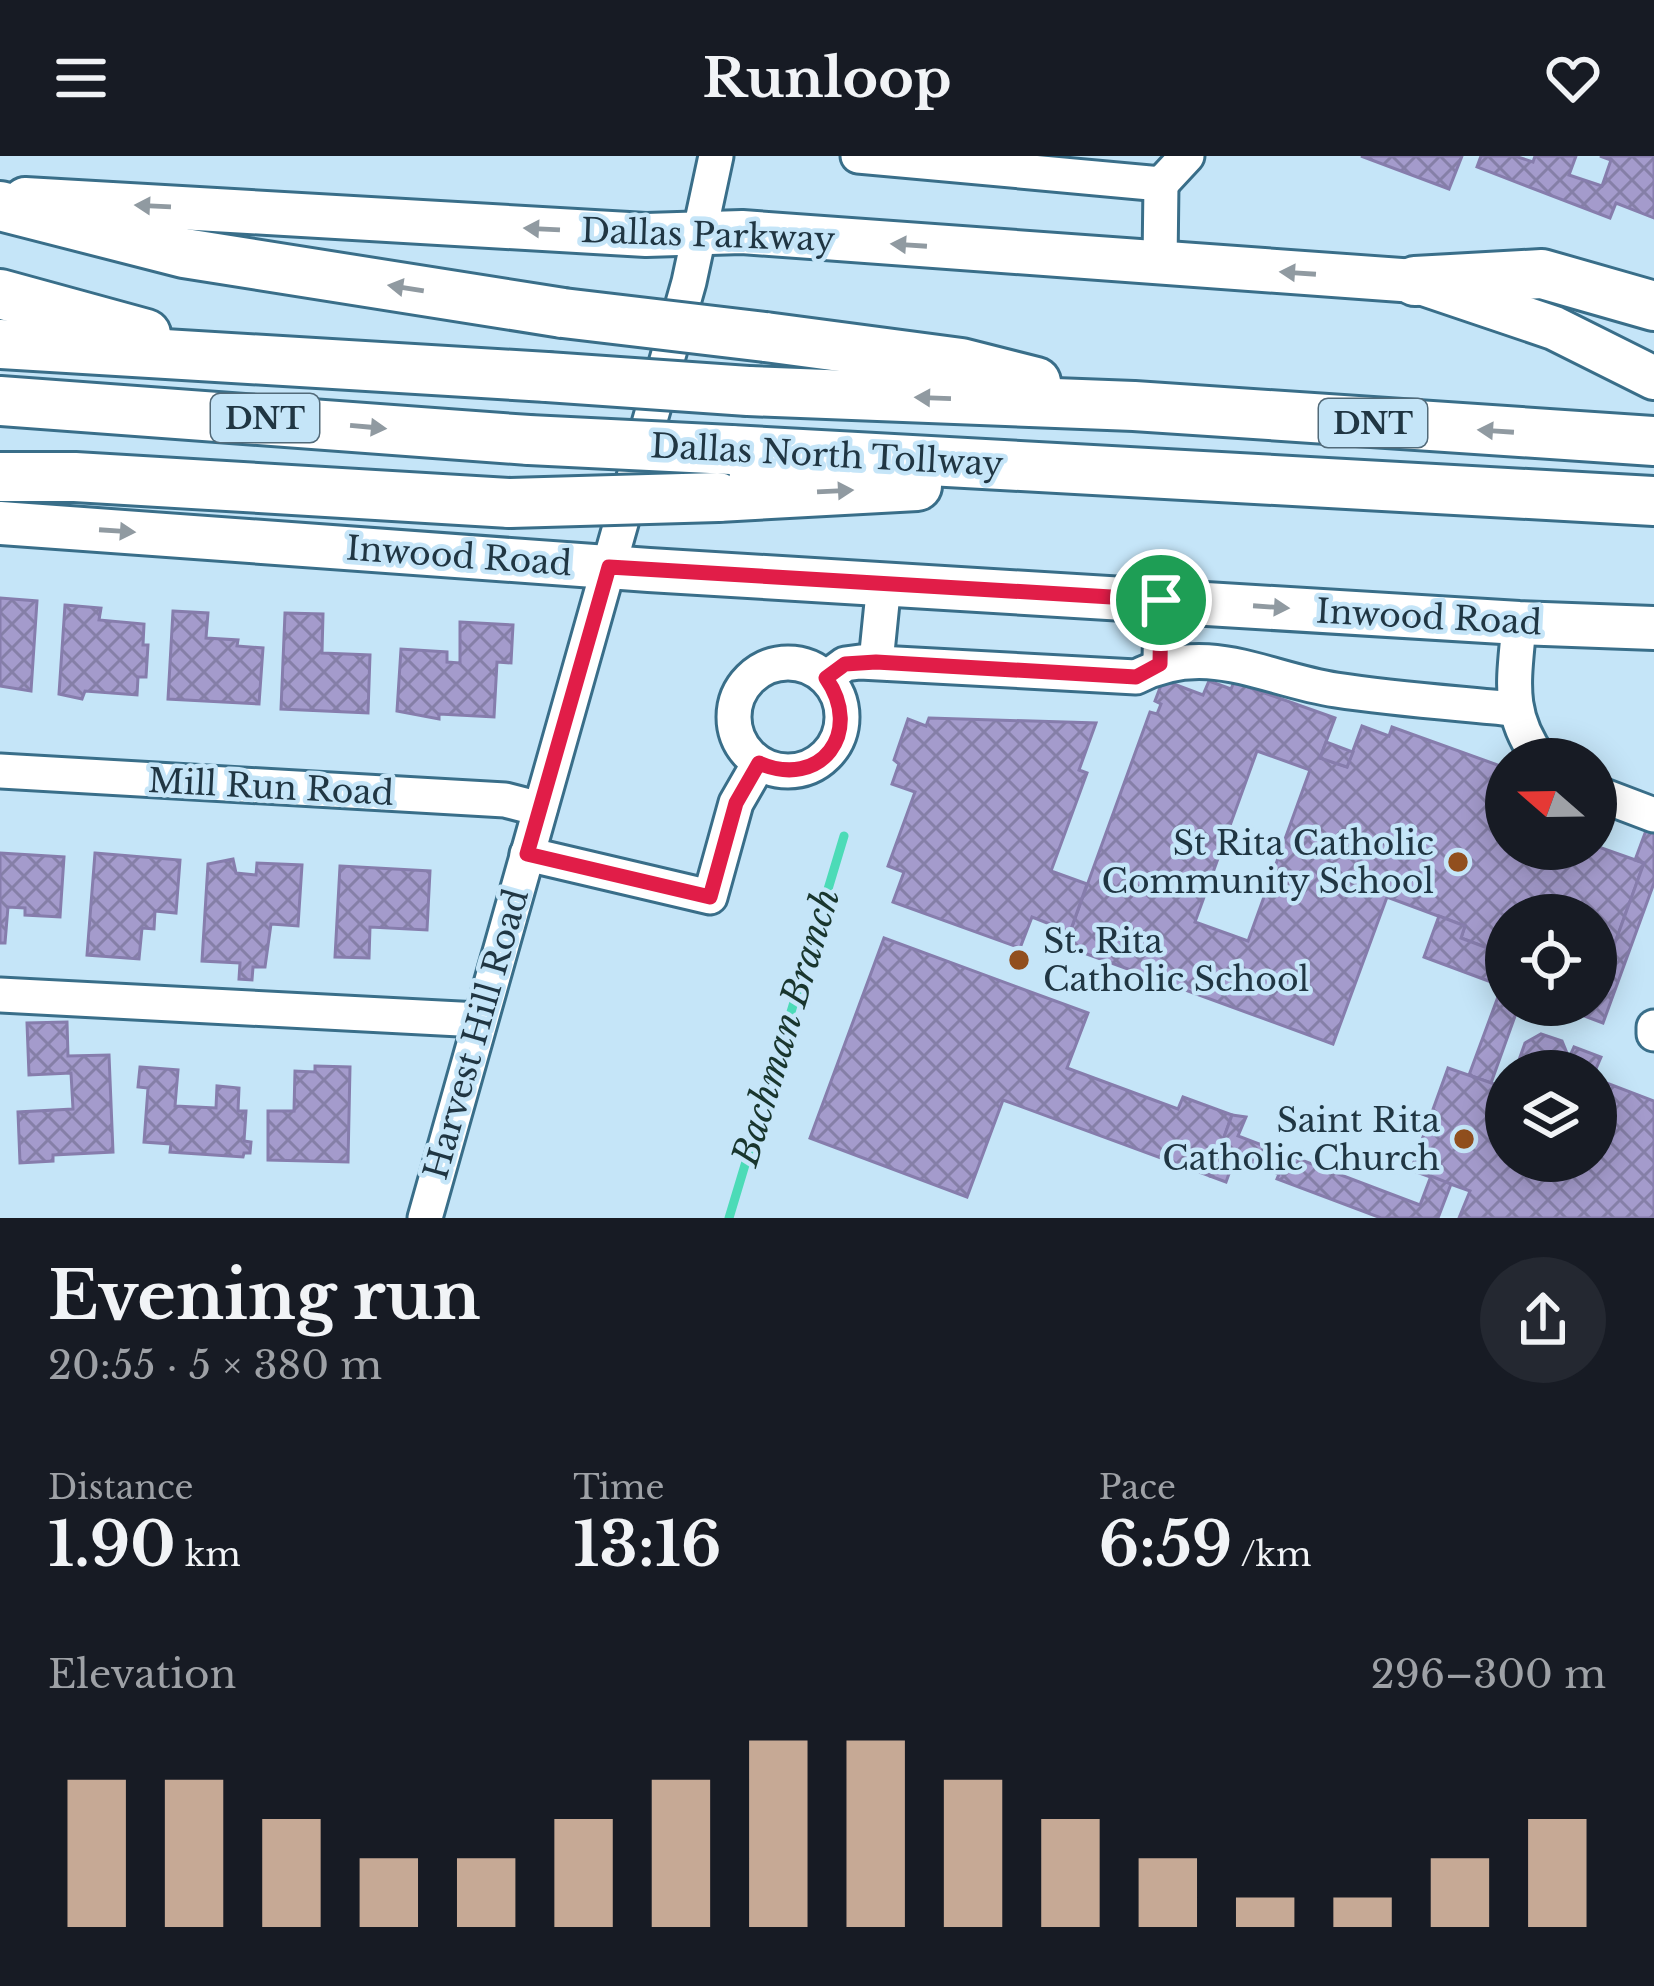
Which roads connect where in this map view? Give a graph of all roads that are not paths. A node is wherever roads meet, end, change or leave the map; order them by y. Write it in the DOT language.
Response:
graph roads {
  1 [pos="716,156"];
  2 [pos="858,156"];
  3 [pos="1187,156"];
  4 [pos="1160,184"];
  5 [pos="0,201"];
  6 [pos="701,232"];
  7 [pos="1160,263"];
  8 [pos="1415,281"];
  9 [pos="0,294"];
  10 [pos="1654,307"];
  11 [pos="0,344"];
  12 [pos="225,357"];
  13 [pos="1654,378"];
  14 [pos="0,401"];
  15 [pos="1134,406"];
  16 [pos="1633,440"];
  17 [pos="1072,469"];
  18 [pos="0,477"];
  19 [pos="1654,501"];
  20 [pos="0,523"];
  21 [pos="609,567"];
  22 [pos="884,583"];
  23 [pos="1161,600"];
  24 [pos="1519,623"];
  25 [pos="1648,630"];
  26 [pos="876,662"];
  27 [pos="1160,664"];
  28 [pos="826,678"];
  29 [pos="1513,709"];
  30 [pos="1526,738"];
  31 [pos="759,763"];
  32 [pos="0,771"];
  33 [pos="1617,802"];
  34 [pos="541,809"];
  35 [pos="1654,815"];
  36 [pos="527,854"];
  37 [pos="0,995"];
  38 [pos="479,1021"];
  39 [pos="424,1218"];
  1 -- 6 [label="street, Harvest Hill Road"];
  2 -- 4 [label="street"];
  3 -- 4 [label="street"];
  4 -- 7 [label="street"];
  6 -- 5 [label="main road, Dallas Parkway, one-way"];
  15 -- 5 [label="highway, one-way, bridge"];
  7 -- 6 [label="main road, Dallas Parkway, one-way"];
  6 -- 21 [label="street, Harvest Hill Road"];
  8 -- 7 [label="main road, Dallas Parkway, one-way"];
  8 -- 10 [label="highway"];
  8 -- 13 [label="main road"];
  9 -- 12 [label="highway"];
  11 -- 12 [label="highway, Dallas North Tollway / DNT"];
  15 -- 12 [label="highway, Dallas North Tollway / DNT, one-way, bridge"];
  14 -- 17 [label="highway, Dallas North Tollway / DNT, one-way, bridge"];
  16 -- 15 [label="highway, Dallas North Tollway / DNT, one-way"];
  18 -- 17 [label="highway, one-way, bridge"];
  17 -- 19 [label="highway, Dallas North Tollway / DNT"];
  20 -- 21 [label="main road, Inwood Road, one-way"];
  21 -- 22 [label="main road, Inwood Road"];
  21 -- 34 [label="street, Harvest Hill Road"];
  22 -- 23 [label="main road, Inwood Road"];
  22 -- 26 [label="street"];
  23 -- 24 [label="main road, Inwood Road, one-way"];
  23 -- 27 [label="street"];
  24 -- 25 [label="main road, Inwood Road"];
  24 -- 29 [label="street"];
  26 -- 27 [label="street"];
  26 -- 28 [label="street"];
  27 -- 29 [label="street"];
  28 -- 31 [label="street"];
  28 -- 31 [label="street"];
  29 -- 30 [label="street"];
  31 -- 36 [label="street"];
  32 -- 34 [label="street, Mill Run Road"];
  33 -- 35 [label="street"];
  34 -- 36 [label="street, Harvest Hill Road"];
  36 -- 38 [label="street, Harvest Hill Road"];
  37 -- 38 [label="street"];
  38 -- 39 [label="street, Harvest Hill Road"];
}
